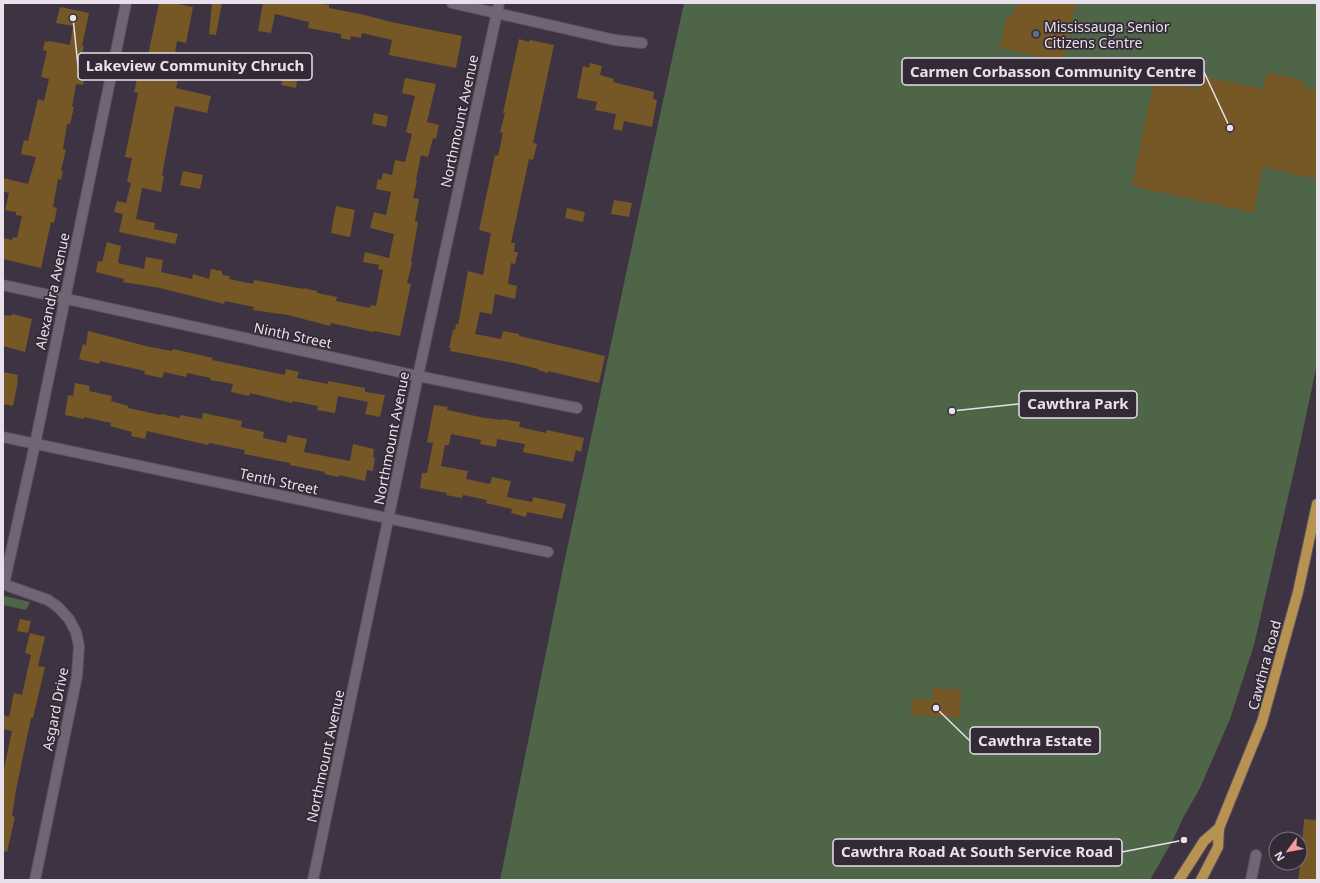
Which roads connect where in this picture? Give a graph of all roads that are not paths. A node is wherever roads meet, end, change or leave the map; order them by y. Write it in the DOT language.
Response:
graph roads {
  1 [pos="126,3"];
  2 [pos="452,3"];
  3 [pos="498,8"];
  4 [pos="642,43"];
  5 [pos="3,285"];
  6 [pos="65,300"];
  7 [pos="418,376"];
  8 [pos="577,408"];
  9 [pos="3,437"];
  10 [pos="35,444"];
  11 [pos="1317,504"];
  12 [pos="389,519"];
  13 [pos="548,552"];
  14 [pos="4,584"];
  15 [pos="1219,828"];
  16 [pos="1256,855"];
  17 [pos="34,880"];
  18 [pos="313,880"];
  19 [pos="1179,880"];
  20 [pos="1201,880"];
  21 [pos="1250,880"];
  1 -- 6 [label="street, Alexandra Avenue"];
  2 -- 3 [label="street"];
  3 -- 4 [label="street"];
  3 -- 7 [label="street, Northmount Avenue"];
  5 -- 6 [label="street, Ninth Street"];
  6 -- 7 [label="street, Ninth Street"];
  6 -- 10 [label="street, Alexandra Avenue"];
  7 -- 8 [label="street, Ninth Street"];
  7 -- 12 [label="street, Northmount Avenue"];
  9 -- 10 [label="street, Tenth Street"];
  10 -- 12 [label="street, Tenth Street"];
  10 -- 14 [label="street, Alexandra Avenue"];
  11 -- 15 [label="main road, Cawthra Road"];
  12 -- 13 [label="street, Tenth Street"];
  12 -- 18 [label="street, Northmount Avenue"];
  14 -- 17 [label="street, Asgard Drive"];
  15 -- 19 [label="main road, Cawthra Road"];
  15 -- 20 [label="main road, Cawthra Road"];
  16 -- 21 [label="street"];
}
